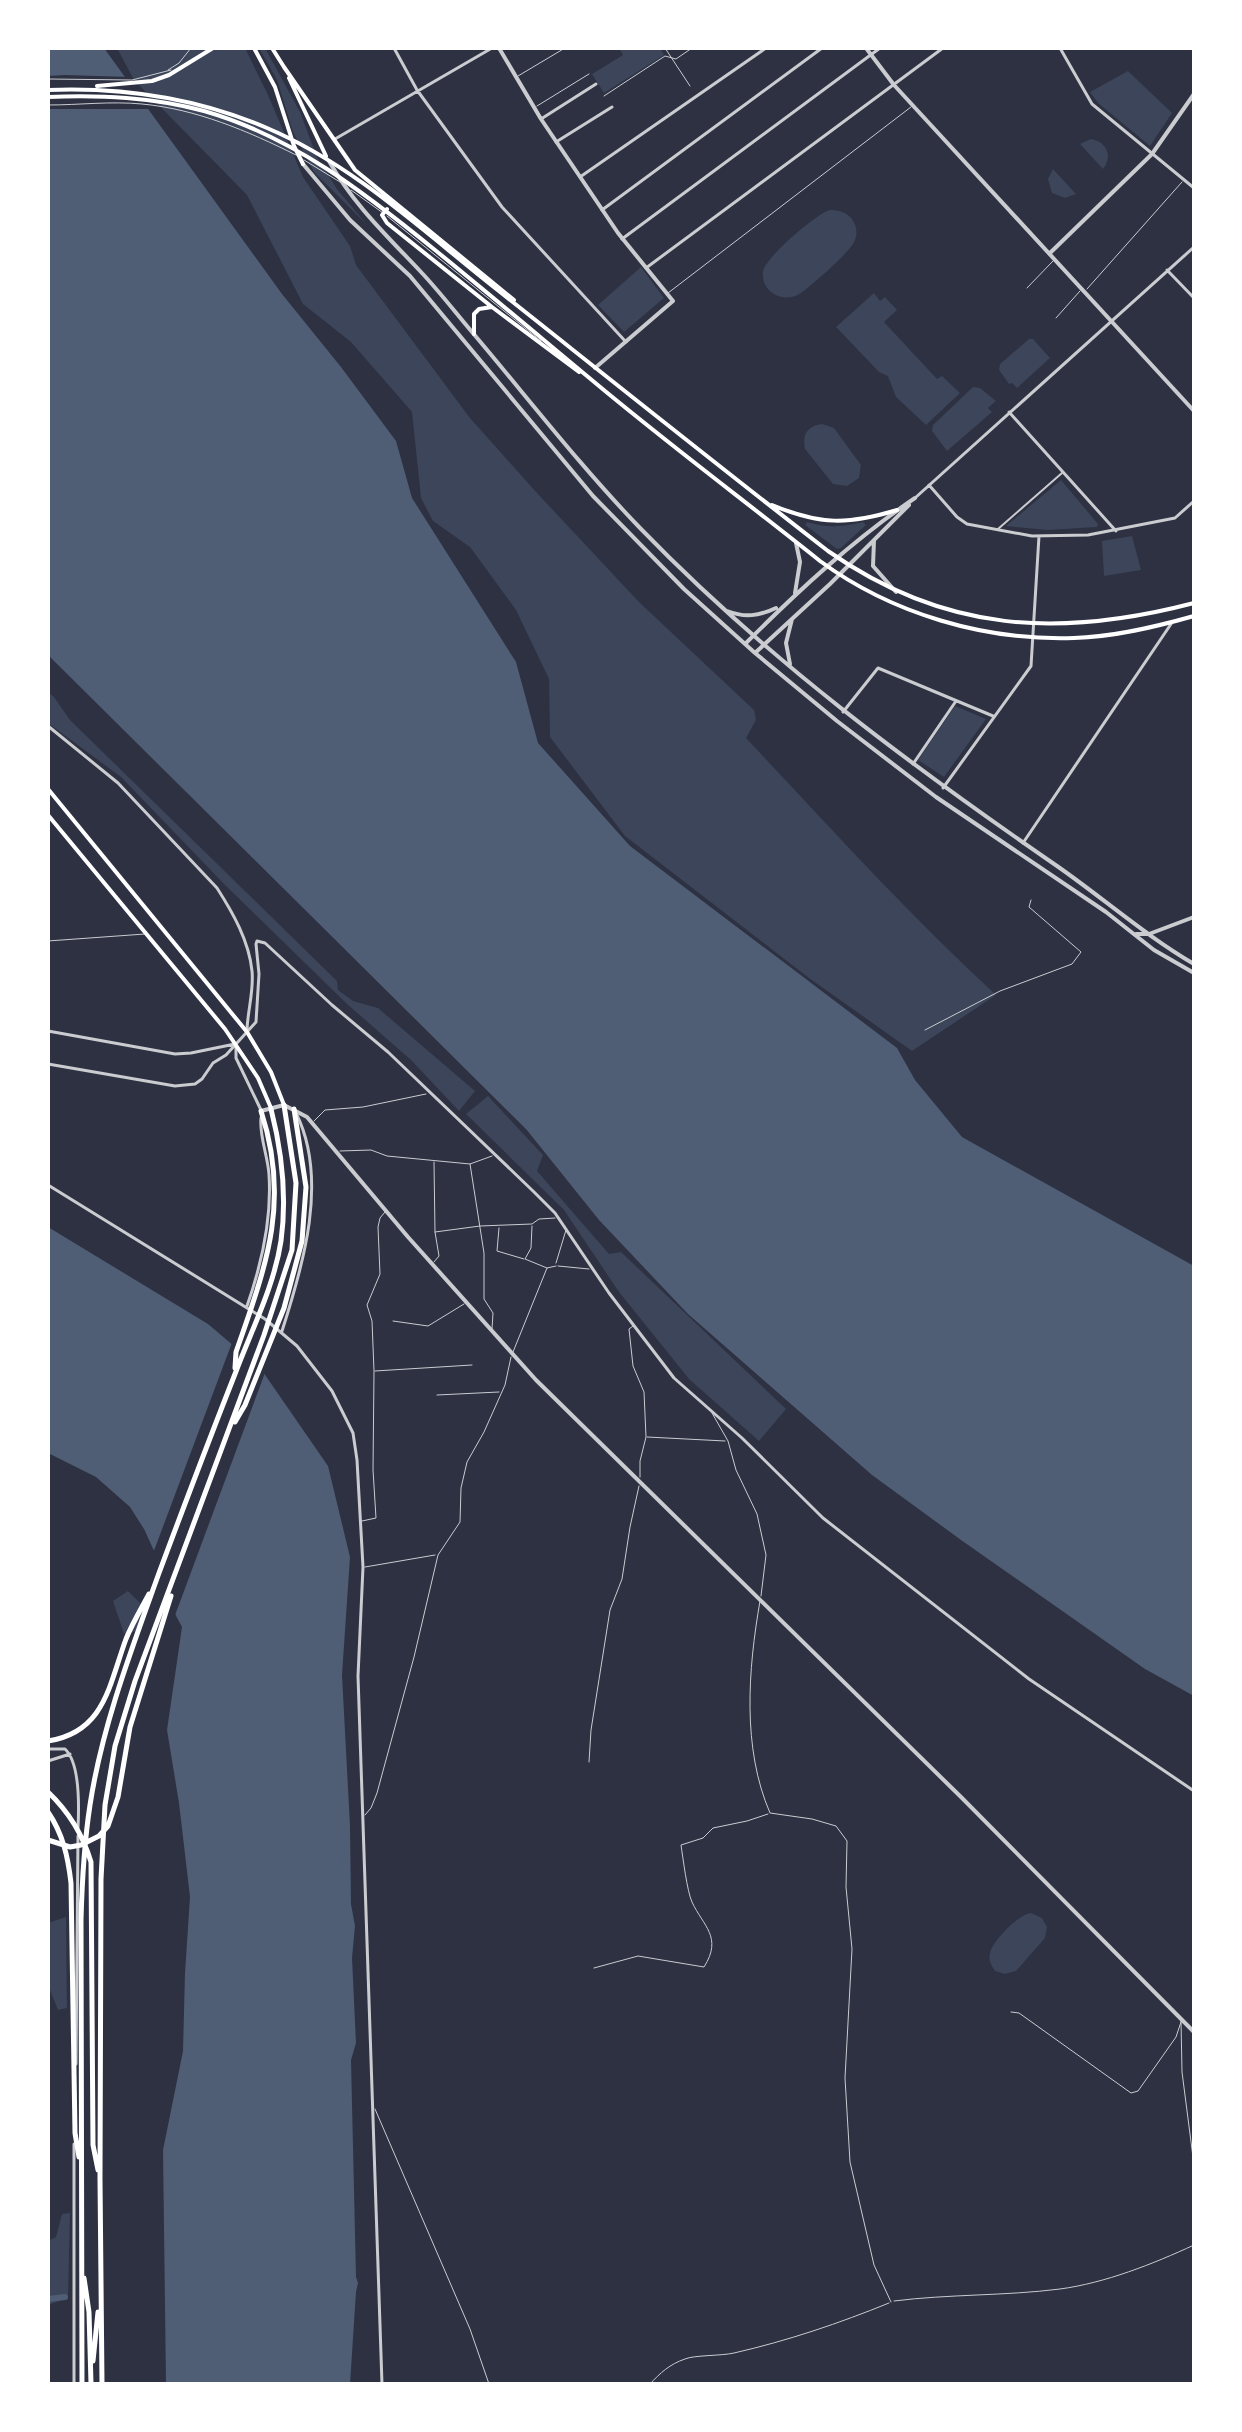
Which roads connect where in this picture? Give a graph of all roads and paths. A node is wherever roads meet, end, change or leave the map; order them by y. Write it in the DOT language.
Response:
graph roads {
  1 [pos="191,48"];
  2 [pos="213,48"];
  3 [pos="254,48"];
  4 [pos="272,48"];
  5 [pos="394,48"];
  6 [pos="492,48"];
  7 [pos="565,48"];
  8 [pos="665,48"];
  9 [pos="692,48"];
  10 [pos="766,48"];
  11 [pos="822,48"];
  12 [pos="866,48"];
  13 [pos="880,48"];
  14 [pos="943,48"];
  15 [pos="1060,48"];
  16 [pos="502,49"];
  17 [pos="871,54"];
  18 [pos="671,58"];
  19 [pos="284,67"];
  20 [pos="178,70"];
  21 [pos="167,71"];
  22 [pos="589,74"];
  23 [pos="516,77"];
  24 [pos="48,79"];
  25 [pos="596,84"];
  26 [pos="894,85"];
  27 [pos="690,86"];
  28 [pos="87,88"];
  29 [pos="48,90"];
  30 [pos="417,90"];
  31 [pos="1194,94"];
  32 [pos="604,96"];
  33 [pos="48,97"];
  34 [pos="48,105"];
  35 [pos="913,105"];
  36 [pos="612,107"];
  37 [pos="534,108"];
  38 [pos="541,119"];
  39 [pos="335,139"];
  40 [pos="556,142"];
  41 [pos="1152,154"];
  42 [pos="326,156"];
  43 [pos="303,164"];
  44 [pos="580,177"];
  45 [pos="1184,180"];
  46 [pos="1194,188"];
  47 [pos="400,206"];
  48 [pos="602,210"];
  49 [pos="622,239"];
  50 [pos="1194,247"];
  51 [pos="1050,253"];
  52 [pos="1055,259"];
  53 [pos="646,268"];
  54 [pos="1167,270"];
  55 [pos="464,276"];
  56 [pos="1027,288"];
  57 [pos="1083,290"];
  58 [pos="667,294"];
  59 [pos="1194,298"];
  60 [pos="492,307"];
  61 [pos="1056,318"];
  62 [pos="1110,320"];
  63 [pos="546,329"];
  64 [pos="474,334"];
  65 [pos="626,342"];
  66 [pos="553,355"];
  67 [pos="595,368"];
  68 [pos="594,382"];
  69 [pos="1194,411"];
  70 [pos="1009,412"];
  71 [pos="1063,472"];
  72 [pos="929,485"];
  73 [pos="915,498"];
  74 [pos="1194,501"];
  75 [pos="765,502"];
  76 [pos="897,510"];
  77 [pos="997,531"];
  78 [pos="1116,531"];
  79 [pos="1039,536"];
  80 [pos="874,540"];
  81 [pos="795,541"];
  82 [pos="838,558"];
  83 [pos="849,565"];
  84 [pos="828,566"];
  85 [pos="840,574"];
  86 [pos="896,592"];
  87 [pos="794,595"];
  88 [pos="1194,603"];
  89 [pos="782,606"];
  90 [pos="725,610"];
  91 [pos="793,616"];
  92 [pos="1194,616"];
  93 [pos="1172,622"];
  94 [pos="1034,624"];
  95 [pos="753,636"];
  96 [pos="1033,637"];
  97 [pos="745,644"];
  98 [pos="763,644"];
  99 [pos="755,653"];
  100 [pos="791,667"];
  101 [pos="956,701"];
  102 [pos="843,712"];
  103 [pos="994,717"];
  104 [pos="48,726"];
  105 [pos="913,765"];
  106 [pos="943,788"];
  107 [pos="48,789"];
  108 [pos="48,815"];
  109 [pos="1023,843"];
  110 [pos="1053,863"];
  111 [pos="1046,873"];
  112 [pos="1031,900"];
  113 [pos="1194,917"];
  114 [pos="145,934"];
  115 [pos="1133,934"];
  116 [pos="1149,934"];
  117 [pos="48,941"];
  118 [pos="1194,964"];
  119 [pos="1194,973"];
  120 [pos="925,1030"];
  121 [pos="48,1031"];
  122 [pos="247,1032"];
  123 [pos="235,1044"];
  124 [pos="48,1064"];
  125 [pos="430,1090"];
  126 [pos="284,1105"];
  127 [pos="271,1109"];
  128 [pos="294,1109"];
  129 [pos="261,1111"];
  130 [pos="313,1123"];
  131 [pos="337,1152"];
  132 [pos="495,1155"];
  133 [pos="434,1159"];
  134 [pos="470,1164"];
  135 [pos="48,1185"];
  136 [pos="386,1211"];
  137 [pos="559,1218"];
  138 [pos="532,1224"];
  139 [pos="499,1225"];
  140 [pos="480,1226"];
  141 [pos="566,1229"];
  142 [pos="435,1232"];
  143 [pos="525,1259"];
  144 [pos="432,1264"];
  145 [pos="556,1266"];
  146 [pos="547,1268"];
  147 [pos="593,1270"];
  148 [pos="466,1302"];
  149 [pos="247,1306"];
  150 [pos="393,1321"];
  151 [pos="633,1326"];
  152 [pos="491,1330"];
  153 [pos="282,1331"];
  154 [pos="513,1353"];
  155 [pos="472,1365"];
  156 [pos="374,1371"];
  157 [pos="235,1373"];
  158 [pos="501,1392"];
  159 [pos="437,1395"];
  160 [pos="708,1408"];
  161 [pos="230,1430"];
  162 [pos="646,1437"];
  163 [pos="728,1441"];
  164 [pos="640,1482"];
  165 [pos="362,1521"];
  166 [pos="185,1549"];
  167 [pos="438,1555"];
  168 [pos="363,1567"];
  169 [pos="158,1576"];
  170 [pos="760,1601"];
  171 [pos="48,1741"];
  172 [pos="48,1749"];
  173 [pos="70,1754"];
  174 [pos="48,1761"];
  175 [pos="589,1762"];
  176 [pos="1194,1791"];
  177 [pos="48,1792"];
  178 [pos="48,1812"];
  179 [pos="770,1813"];
  180 [pos="363,1817"];
  181 [pos="48,1840"];
  182 [pos="594,1968"];
  183 [pos="1011,2012"];
  184 [pos="1181,2020"];
  185 [pos="1194,2023"];
  186 [pos="1188,2026"];
  187 [pos="1194,2032"];
  188 [pos="373,2104"];
  189 [pos="1194,2165"];
  190 [pos="82,2174"];
  191 [pos="100,2179"];
  192 [pos="1194,2245"];
  193 [pos="82,2261"];
  194 [pos="100,2288"];
  195 [pos="891,2302"];
  196 [pos="91,2374"];
  197 [pos="74,2384"];
  198 [pos="82,2384"];
  199 [pos="91,2384"];
  200 [pos="102,2384"];
  201 [pos="382,2384"];
  202 [pos="489,2384"];
  203 [pos="650,2384"];
  1 -- 21 [label="lane"];
  2 -- 20 [label="main road"];
  3 -- 43 [label="main road"];
  4 -- 19 [label="main road"];
  5 -- 30 [label="street"];
  6 -- 30 [label="street"];
  7 -- 23 [label="lane"];
  8 -- 18 [label="lane"];
  9 -- 18 [label="lane"];
  10 -- 44 [label="street"];
  11 -- 48 [label="street"];
  12 -- 17 [label="street"];
  13 -- 17 [label="street"];
  14 -- 26 [label="street"];
  15 -- 41 [label="street"];
  16 -- 23 [label="street"];
  17 -- 26 [label="street"];
  17 -- 49 [label="street"];
  18 -- 27 [label="lane"];
  18 -- 32 [label="lane"];
  19 -- 39 [label="main road"];
  19 -- 42 [label="main road"];
  20 -- 21 [label="lane"];
  20 -- 28 [label="main road"];
  21 -- 24 [label="lane"];
  22 -- 37 [label="lane"];
  23 -- 37 [label="street"];
  25 -- 38 [label="street"];
  26 -- 35 [label="street"];
  26 -- 53 [label="street"];
  28 -- 29 [label="main road"];
  28 -- 63 [label="main road"];
  30 -- 39 [label="street"];
  30 -- 65 [label="street"];
  31 -- 41 [label="street"];
  33 -- 55 [label="main road"];
  34 -- 55 [label="lane"];
  35 -- 51 [label="street"];
  35 -- 58 [label="lane"];
  36 -- 40 [label="street"];
  37 -- 38 [label="street"];
  38 -- 40 [label="street"];
  39 -- 47 [label="main road"];
  40 -- 44 [label="street"];
  41 -- 45 [label="street"];
  41 -- 51 [label="street"];
  42 -- 64 [label="street"];
  43 -- 97 [label="street"];
  44 -- 48 [label="street"];
  45 -- 46 [label="street"];
  45 -- 57 [label="lane"];
  47 -- 60 [label="main road"];
  47 -- 63 [label="main road"];
  48 -- 49 [label="street"];
  49 -- 53 [label="street"];
  50 -- 54 [label="street"];
  51 -- 52 [label="street"];
  52 -- 56 [label="lane"];
  52 -- 57 [label="street"];
  53 -- 58 [label="street"];
  54 -- 59 [label="street"];
  54 -- 62 [label="street"];
  55 -- 66 [label="lane"];
  55 -- 68 [label="main road"];
  57 -- 61 [label="lane"];
  57 -- 62 [label="street"];
  58 -- 65 [label="street"];
  60 -- 64 [label="main road"];
  60 -- 66 [label="main road"];
  62 -- 69 [label="street"];
  62 -- 70 [label="street"];
  63 -- 67 [label="main road"];
  64 -- 90 [label="street"];
  65 -- 67 [label="street"];
  66 -- 68 [label="main road"];
  67 -- 75 [label="main road"];
  68 -- 81 [label="main road"];
  70 -- 71 [label="street"];
  70 -- 72 [label="street"];
  71 -- 77 [label="street"];
  71 -- 78 [label="street"];
  72 -- 73 [label="street"];
  72 -- 77 [label="street"];
  73 -- 76 [label="street"];
  73 -- 80 [label="street"];
  74 -- 78 [label="street"];
  75 -- 76 [label="main road"];
  75 -- 82 [label="main road"];
  76 -- 82 [label="street"];
  77 -- 79 [label="street"];
  78 -- 79 [label="street"];
  79 -- 94 [label="street"];
  80 -- 83 [label="street"];
  80 -- 86 [label="street"];
  81 -- 84 [label="main road"];
  81 -- 87 [label="street"];
  82 -- 83 [label="main road"];
  82 -- 84 [label="street"];
  83 -- 85 [label="street"];
  83 -- 86 [label="main road"];
  84 -- 85 [label="main road"];
  84 -- 87 [label="street"];
  85 -- 91 [label="street"];
  85 -- 96 [label="main road"];
  86 -- 94 [label="main road"];
  87 -- 89 [label="street"];
  88 -- 94 [label="main road"];
  89 -- 90 [label="street"];
  89 -- 95 [label="street"];
  90 -- 95 [label="street"];
  91 -- 98 [label="street"];
  91 -- 100 [label="street"];
  92 -- 93 [label="main road"];
  93 -- 96 [label="main road"];
  93 -- 109 [label="street"];
  94 -- 96 [label="street"];
  95 -- 97 [label="street"];
  95 -- 98 [label="street"];
  96 -- 103 [label="street"];
  97 -- 99 [label="street"];
  98 -- 99 [label="street"];
  98 -- 100 [label="street"];
  99 -- 111 [label="street"];
  100 -- 102 [label="street"];
  101 -- 102 [label="street"];
  101 -- 103 [label="street"];
  101 -- 105 [label="street"];
  102 -- 105 [label="street"];
  103 -- 106 [label="street"];
  104 -- 122 [label="street"];
  105 -- 106 [label="street"];
  106 -- 109 [label="street"];
  107 -- 122 [label="main road"];
  108 -- 114 [label="main road"];
  109 -- 110 [label="street"];
  110 -- 111 [label="street"];
  110 -- 116 [label="street"];
  111 -- 115 [label="street"];
  112 -- 120 [label="lane"];
  113 -- 116 [label="street"];
  114 -- 117 [label="lane"];
  114 -- 123 [label="main road"];
  115 -- 116 [label="street"];
  115 -- 119 [label="street"];
  116 -- 118 [label="street"];
  121 -- 123 [label="street"];
  122 -- 123 [label="street"];
  122 -- 125 [label="street"];
  122 -- 126 [label="main road"];
  123 -- 124 [label="street"];
  123 -- 127 [label="main road"];
  123 -- 129 [label="street"];
  125 -- 130 [label="lane"];
  125 -- 132 [label="street"];
  126 -- 127 [label="street"];
  126 -- 128 [label="street"];
  126 -- 161 [label="highway"];
  127 -- 129 [label="street"];
  127 -- 157 [label="highway"];
  128 -- 130 [label="street"];
  128 -- 153 [label="street"];
  128 -- 161 [label="highway"];
  129 -- 149 [label="street"];
  129 -- 157 [label="highway"];
  130 -- 131 [label="street"];
  131 -- 133 [label="lane"];
  131 -- 136 [label="street"];
  132 -- 134 [label="lane"];
  132 -- 137 [label="street"];
  133 -- 134 [label="lane"];
  133 -- 142 [label="lane"];
  134 -- 140 [label="lane"];
  135 -- 149 [label="street"];
  136 -- 144 [label="street"];
  136 -- 156 [label="lane"];
  137 -- 138 [label="lane"];
  137 -- 141 [label="street"];
  138 -- 139 [label="lane"];
  138 -- 143 [label="lane"];
  139 -- 140 [label="lane"];
  139 -- 143 [label="lane"];
  140 -- 142 [label="lane"];
  140 -- 152 [label="lane"];
  141 -- 145 [label="lane"];
  141 -- 147 [label="street"];
  142 -- 144 [label="lane"];
  143 -- 146 [label="lane"];
  144 -- 148 [label="street"];
  145 -- 146 [label="lane"];
  145 -- 147 [label="lane"];
  146 -- 154 [label="lane"];
  147 -- 151 [label="street"];
  148 -- 150 [label="lane"];
  148 -- 152 [label="street"];
  149 -- 153 [label="street"];
  151 -- 160 [label="street"];
  151 -- 162 [label="lane"];
  152 -- 154 [label="street"];
  153 -- 165 [label="street"];
  154 -- 158 [label="lane"];
  154 -- 164 [label="street"];
  155 -- 156 [label="lane"];
  156 -- 165 [label="lane"];
  157 -- 169 [label="highway"];
  158 -- 159 [label="lane"];
  158 -- 167 [label="lane"];
  160 -- 163 [label="lane"];
  160 -- 176 [label="street"];
  161 -- 166 [label="highway"];
  162 -- 163 [label="lane"];
  162 -- 164 [label="lane"];
  163 -- 170 [label="lane"];
  164 -- 170 [label="street"];
  164 -- 175 [label="lane"];
  165 -- 168 [label="street"];
  166 -- 181 [label="highway"];
  166 -- 191 [label="highway"];
  167 -- 168 [label="lane"];
  167 -- 180 [label="lane"];
  168 -- 180 [label="street"];
  169 -- 171 [label="highway"];
  169 -- 190 [label="highway"];
  170 -- 179 [label="lane"];
  170 -- 184 [label="street"];
  172 -- 173 [label="street"];
  173 -- 174 [label="street"];
  173 -- 197 [label="street"];
  177 -- 191 [label="highway"];
  178 -- 190 [label="highway"];
  179 -- 182 [label="lane"];
  179 -- 195 [label="lane"];
  180 -- 188 [label="street"];
  183 -- 184 [label="lane"];
  184 -- 186 [label="street"];
  184 -- 189 [label="lane"];
  185 -- 186 [label="lane"];
  186 -- 187 [label="street"];
  188 -- 201 [label="street"];
  188 -- 202 [label="lane"];
  190 -- 193 [label="highway"];
  191 -- 194 [label="highway"];
  192 -- 195 [label="lane"];
  193 -- 196 [label="highway"];
  193 -- 198 [label="highway"];
  194 -- 196 [label="highway"];
  194 -- 200 [label="highway"];
  195 -- 203 [label="lane"];
  196 -- 199 [label="highway"];
}
